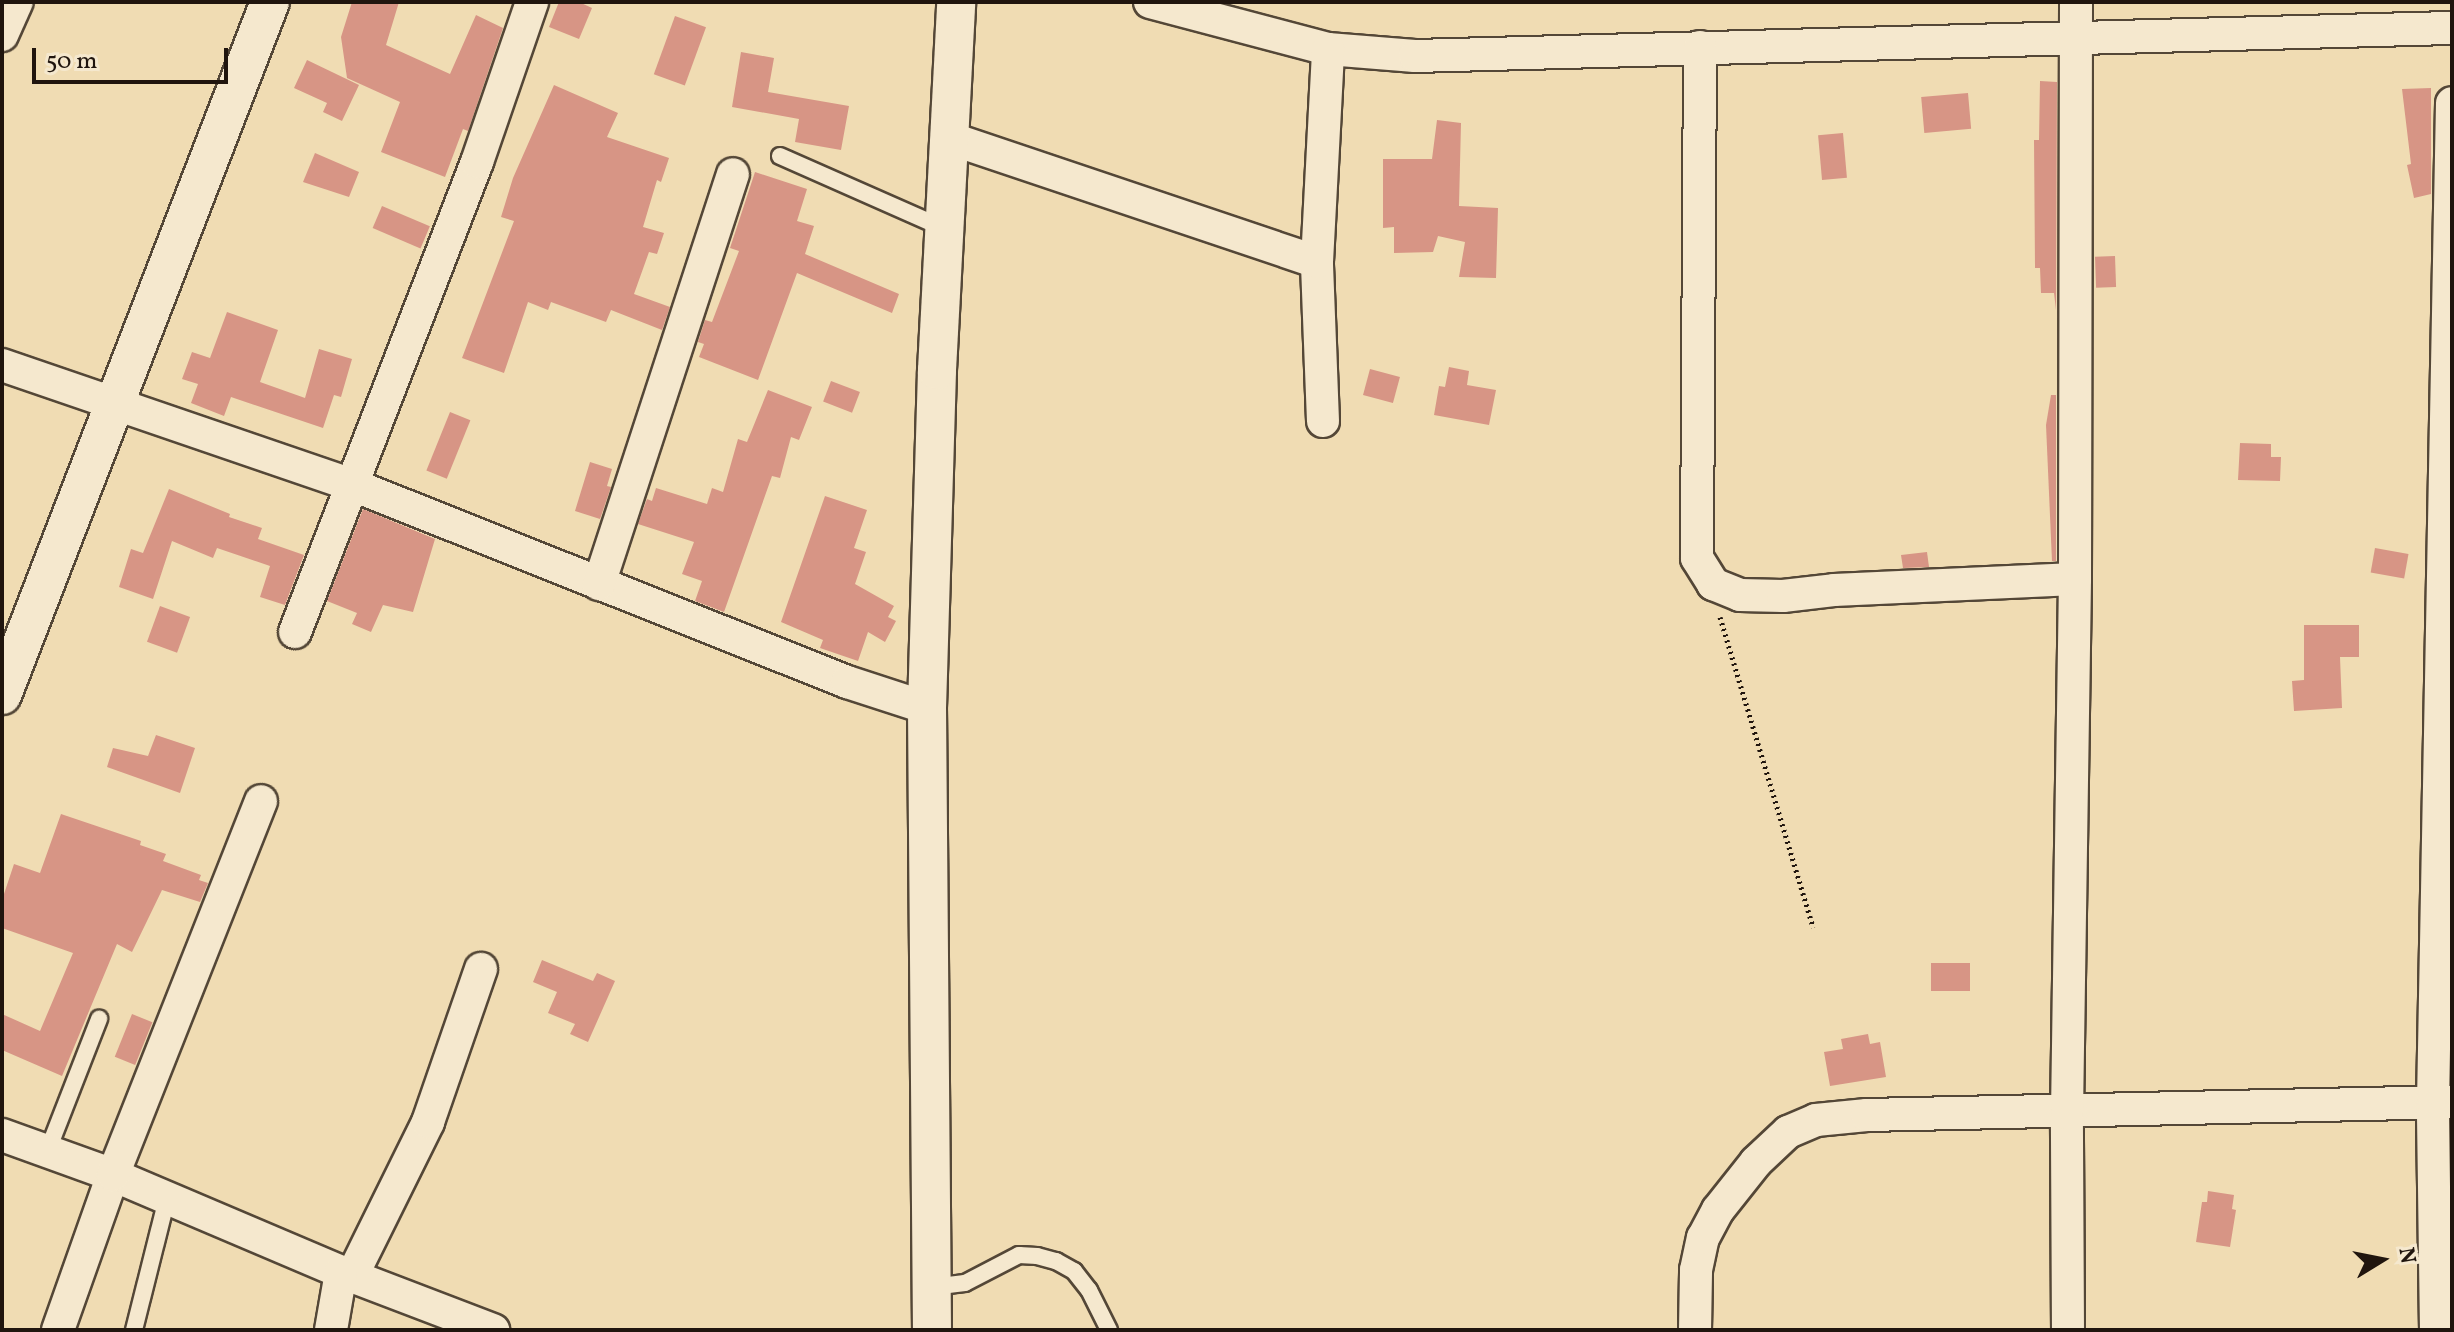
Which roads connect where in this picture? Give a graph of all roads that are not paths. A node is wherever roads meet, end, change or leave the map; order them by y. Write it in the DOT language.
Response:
graph roads {
  1 [pos="17,2"];
  2 [pos="270,2"];
  3 [pos="532,2"];
  4 [pos="956,2"];
  5 [pos="1150,2"];
  6 [pos="2076,2"];
  7 [pos="2452,28"];
  8 [pos="2,35"];
  9 [pos="2076,40"];
  10 [pos="1700,47"];
  11 [pos="1328,49"];
  12 [pos="2452,103"];
  13 [pos="949,138"];
  14 [pos="780,156"];
  15 [pos="733,174"];
  16 [pos="943,228"];
  17 [pos="1317,262"];
  18 [pos="2,365"];
  19 [pos="114,405"];
  20 [pos="1323,421"];
  21 [pos="353,485"];
  22 [pos="2075,579"];
  23 [pos="599,584"];
  24 [pos="295,632"];
  25 [pos="2,695"];
  26 [pos="927,708"];
  27 [pos="261,801"];
  28 [pos="481,969"];
  29 [pos="99,1019"];
  30 [pos="2442,1102"];
  31 [pos="2067,1113"];
  32 [pos="2,1135"];
  33 [pos="48,1150"];
  34 [pos="113,1175"];
  35 [pos="167,1199"];
  36 [pos="347,1274"];
  37 [pos="932,1287"];
  38 [pos="58,1330"];
  39 [pos="134,1330"];
  40 [pos="331,1330"];
  41 [pos="493,1330"];
  42 [pos="932,1330"];
  43 [pos="1109,1330"];
  44 [pos="1695,1330"];
  45 [pos="2068,1330"];
  46 [pos="2436,1330"];
  1 -- 8 [label="street"];
  2 -- 19 [label="street"];
  3 -- 21 [label="street"];
  4 -- 13 [label="street"];
  5 -- 11 [label="street"];
  6 -- 9 [label="street"];
  7 -- 9 [label="street"];
  9 -- 10 [label="street"];
  9 -- 22 [label="street"];
  10 -- 11 [label="street"];
  10 -- 22 [label="street"];
  11 -- 17 [label="street"];
  12 -- 30 [label="street"];
  13 -- 16 [label="street"];
  13 -- 17 [label="street"];
  14 -- 16 [label="lane"];
  15 -- 23 [label="street"];
  16 -- 26 [label="street"];
  17 -- 20 [label="street"];
  18 -- 19 [label="street"];
  19 -- 21 [label="street"];
  19 -- 25 [label="street"];
  21 -- 23 [label="street"];
  21 -- 24 [label="street"];
  22 -- 31 [label="street"];
  23 -- 26 [label="street"];
  26 -- 37 [label="street"];
  27 -- 34 [label="street"];
  28 -- 36 [label="street"];
  29 -- 33 [label="lane"];
  30 -- 31 [label="street"];
  30 -- 46 [label="street"];
  31 -- 44 [label="street"];
  31 -- 45 [label="street"];
  32 -- 33 [label="street"];
  33 -- 34 [label="street"];
  34 -- 35 [label="street"];
  34 -- 38 [label="street"];
  35 -- 36 [label="street"];
  35 -- 39 [label="lane"];
  36 -- 40 [label="street"];
  36 -- 41 [label="street"];
  37 -- 42 [label="street"];
  37 -- 43 [label="lane"];
}
